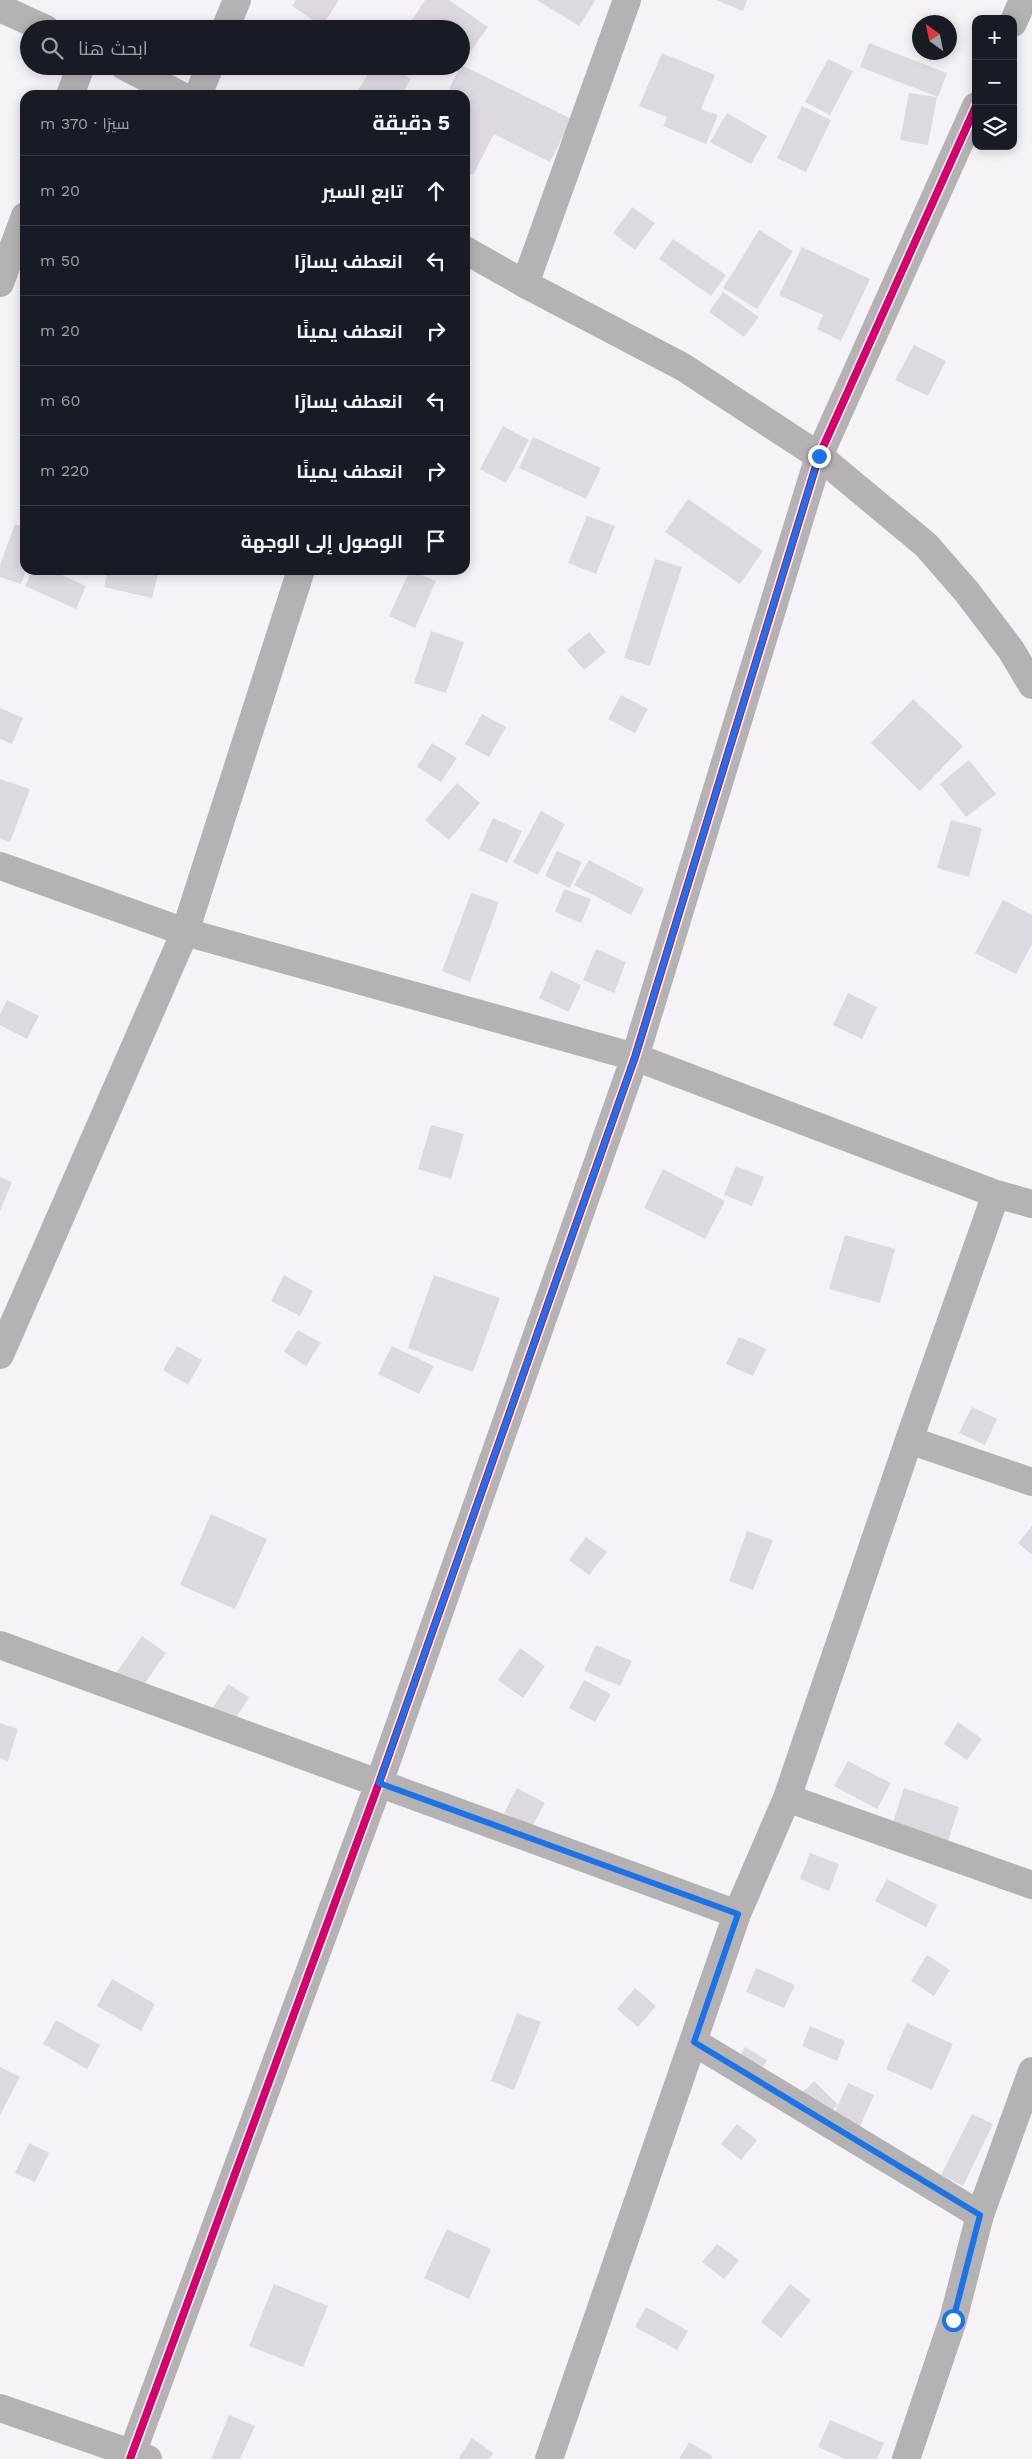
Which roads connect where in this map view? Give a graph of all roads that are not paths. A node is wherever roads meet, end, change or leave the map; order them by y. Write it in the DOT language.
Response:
graph roads {
  1 [pos="237,0"];
  2 [pos="627,0"];
  3 [pos="1023,0"];
  4 [pos="0,8"];
  5 [pos="1016,15"];
  6 [pos="26,20"];
  7 [pos="229,20"];
  8 [pos="78,75"];
  9 [pos="141,75"];
  10 [pos="206,75"];
  11 [pos="72,90"];
  12 [pos="170,90"];
  13 [pos="200,90"];
  14 [pos="972,115"];
  15 [pos="20,229"];
  16 [pos="470,253"];
  17 [pos="0,283"];
  18 [pos="525,284"];
  19 [pos="819,456"];
  20 [pos="299,575"];
  21 [pos="1032,685"];
  22 [pos="0,866"];
  23 [pos="185,932"];
  24 [pos="635,1057"];
  25 [pos="996,1194"];
  26 [pos="1032,1204"];
  27 [pos="0,1356"];
  28 [pos="909,1440"];
  29 [pos="1032,1482"];
  30 [pos="0,1645"];
  31 [pos="379,1783"];
  32 [pos="787,1798"];
  33 [pos="1032,1885"];
  34 [pos="738,1914"];
  35 [pos="694,2042"];
  36 [pos="1032,2071"];
  37 [pos="980,2215"];
  38 [pos="0,2408"];
  39 [pos="137,2458"];
  40 [pos="549,2459"];
  41 [pos="906,2459"];
  1 -- 7 [label="street"];
  2 -- 18 [label="street"];
  3 -- 5 [label="street"];
  4 -- 6 [label="street"];
  8 -- 11 [label="street"];
  9 -- 12 [label="street"];
  10 -- 13 [label="street"];
  14 -- 19 [label="street"];
  15 -- 17 [label="street"];
  16 -- 18 [label="street"];
  18 -- 19 [label="street"];
  19 -- 21 [label="street"];
  19 -- 24 [label="street"];
  20 -- 23 [label="street"];
  22 -- 23 [label="street"];
  23 -- 24 [label="street"];
  23 -- 27 [label="street"];
  24 -- 25 [label="street"];
  24 -- 31 [label="street"];
  25 -- 26 [label="street"];
  25 -- 28 [label="street"];
  28 -- 29 [label="street"];
  28 -- 32 [label="street"];
  30 -- 31 [label="street"];
  31 -- 34 [label="street"];
  31 -- 39 [label="street"];
  32 -- 33 [label="street"];
  32 -- 34 [label="street"];
  34 -- 35 [label="street"];
  35 -- 37 [label="street"];
  35 -- 40 [label="street"];
  36 -- 37 [label="street"];
  37 -- 41 [label="street"];
  38 -- 39 [label="street"];
}
